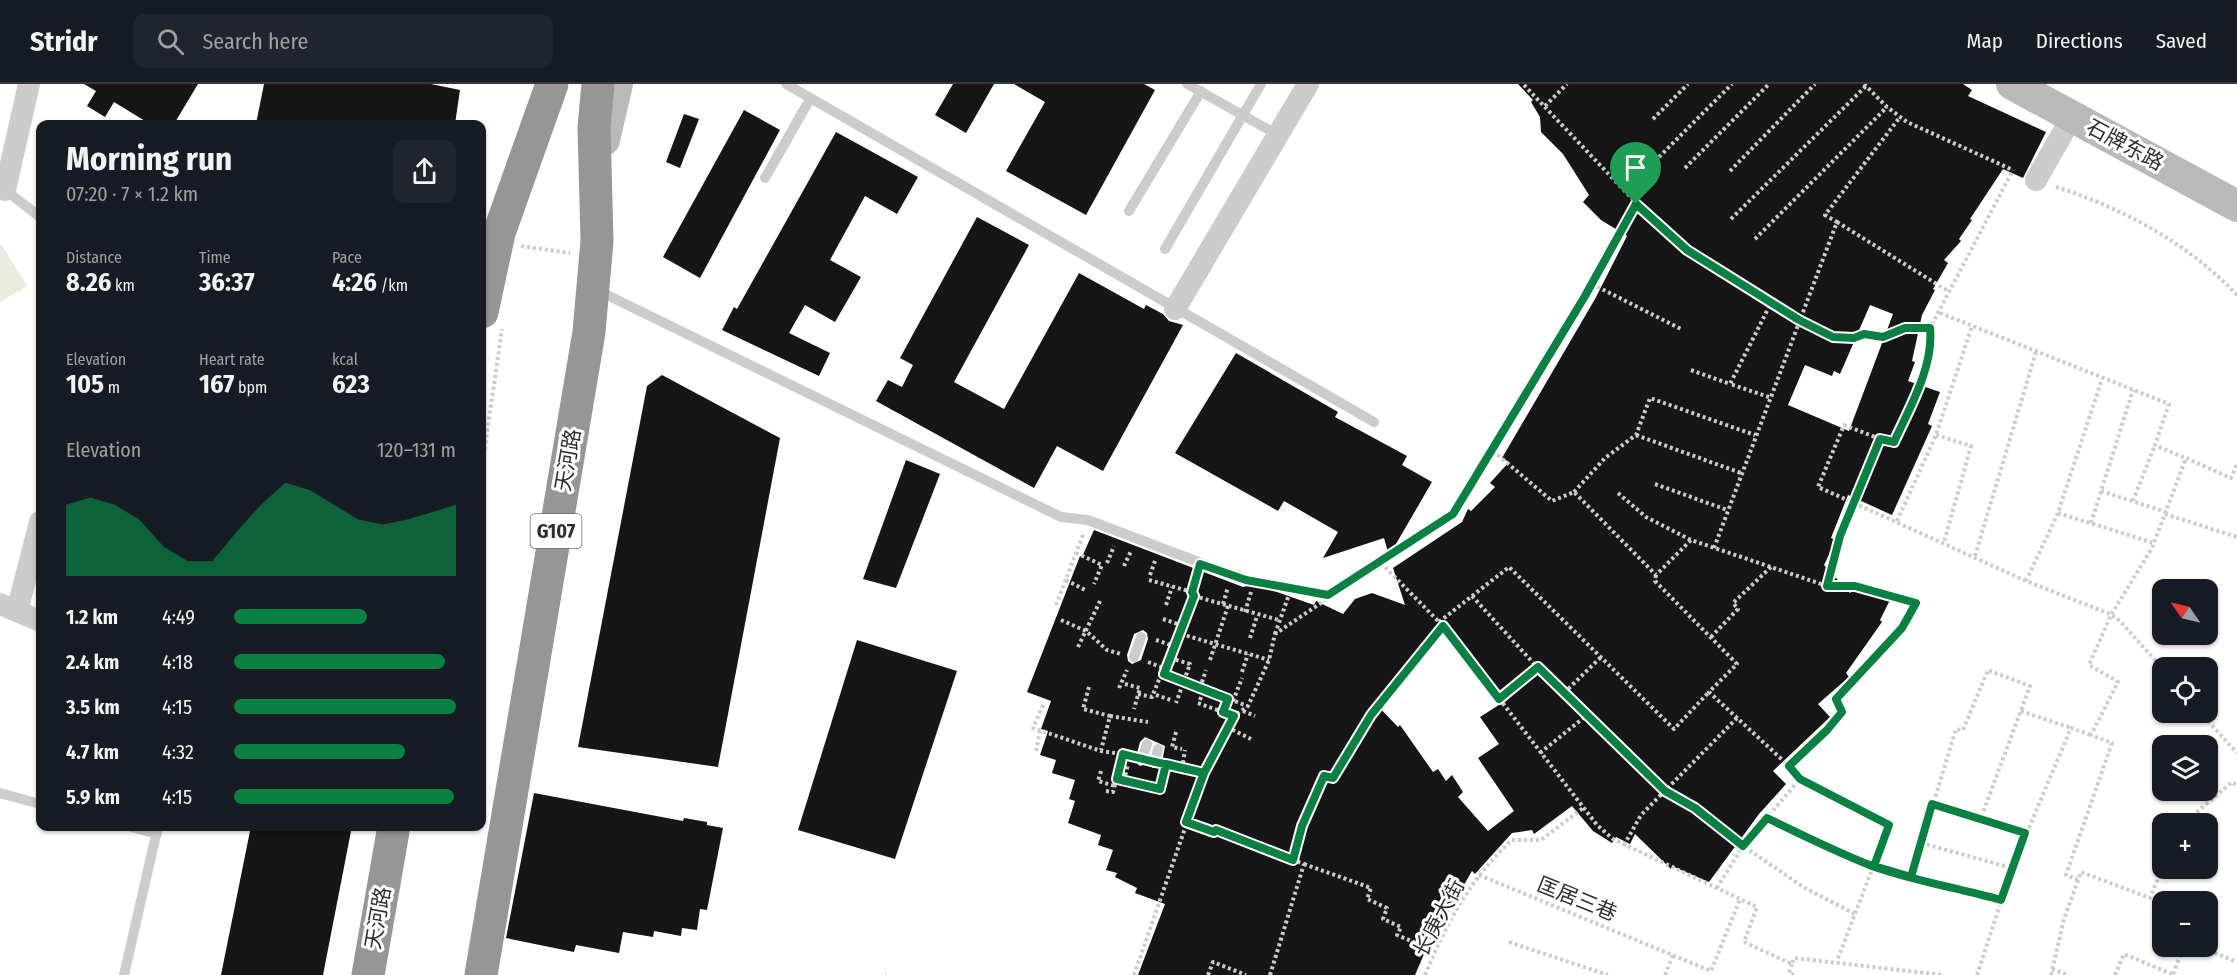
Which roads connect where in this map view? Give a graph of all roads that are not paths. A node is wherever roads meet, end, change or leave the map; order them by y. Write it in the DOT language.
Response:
graph roads {
  1 [pos="29,84"];
  2 [pos="536,84"];
  3 [pos="552,84"];
  4 [pos="598,84"];
  5 [pos="617,84"];
  6 [pos="786,84"];
  7 [pos="1187,84"];
  8 [pos="1261,84"];
  9 [pos="1308,84"];
  10 [pos="2012,84"];
  11 [pos="1201,92"];
  12 [pos="810,99"];
  13 [pos="1243,114"];
  14 [pos="2072,117"];
  15 [pos="1278,135"];
  16 [pos="596,173"];
  17 [pos="765,178"];
  18 [pos="2036,180"];
  19 [pos="515,182"];
  20 [pos="5,190"];
  21 [pos="2237,206"];
  22 [pos="1129,211"];
  23 [pos="36,214"];
  24 [pos="1165,249"];
  25 [pos="594,288"];
  26 [pos="1175,309"];
  27 [pos="492,317"];
  28 [pos="1374,422"];
  29 [pos="36,539"];
  30 [pos="1246,580"];
  31 [pos="8,608"];
  32 [pos="36,619"];
  33 [pos="1141,637"];
  34 [pos="1134,657"];
  35 [pos="1147,744"];
  36 [pos="1158,750"];
  37 [pos="1142,759"];
  38 [pos="1160,763"];
  39 [pos="0,793"];
  40 [pos="36,803"];
  41 [pos="157,831"];
  42 [pos="393,831"];
  43 [pos="124,975"];
  44 [pos="368,975"];
  45 [pos="481,975"];
  1 -- 20 [label="street"];
  2 -- 19 [label="street"];
  3 -- 19 [label="highway"];
  4 -- 16 [label="highway, 天河路 / G107"];
  5 -- 16 [label="street"];
  6 -- 12 [label="lane"];
  7 -- 11 [label="lane"];
  8 -- 13 [label="lane"];
  9 -- 15 [label="street"];
  10 -- 14 [label="street, 石牌东路"];
  11 -- 13 [label="lane"];
  11 -- 22 [label="lane"];
  12 -- 17 [label="lane"];
  12 -- 26 [label="lane"];
  13 -- 15 [label="lane"];
  13 -- 24 [label="lane"];
  14 -- 18 [label="street"];
  14 -- 21 [label="street, 石牌东路"];
  15 -- 26 [label="street"];
  16 -- 25 [label="highway, 天河路 / G107"];
  19 -- 27 [label="highway"];
  20 -- 23 [label="lane"];
  25 -- 30 [label="lane"];
  25 -- 45 [label="highway, 天河路 / G107"];
  26 -- 28 [label="lane"];
  29 -- 31 [label="street"];
  31 -- 32 [label="street"];
  33 -- 34 [label="lane"];
  35 -- 37 [label="lane"];
  36 -- 38 [label="lane"];
  39 -- 40 [label="lane"];
  41 -- 43 [label="lane"];
  42 -- 44 [label="highway, 天河路"];
}
